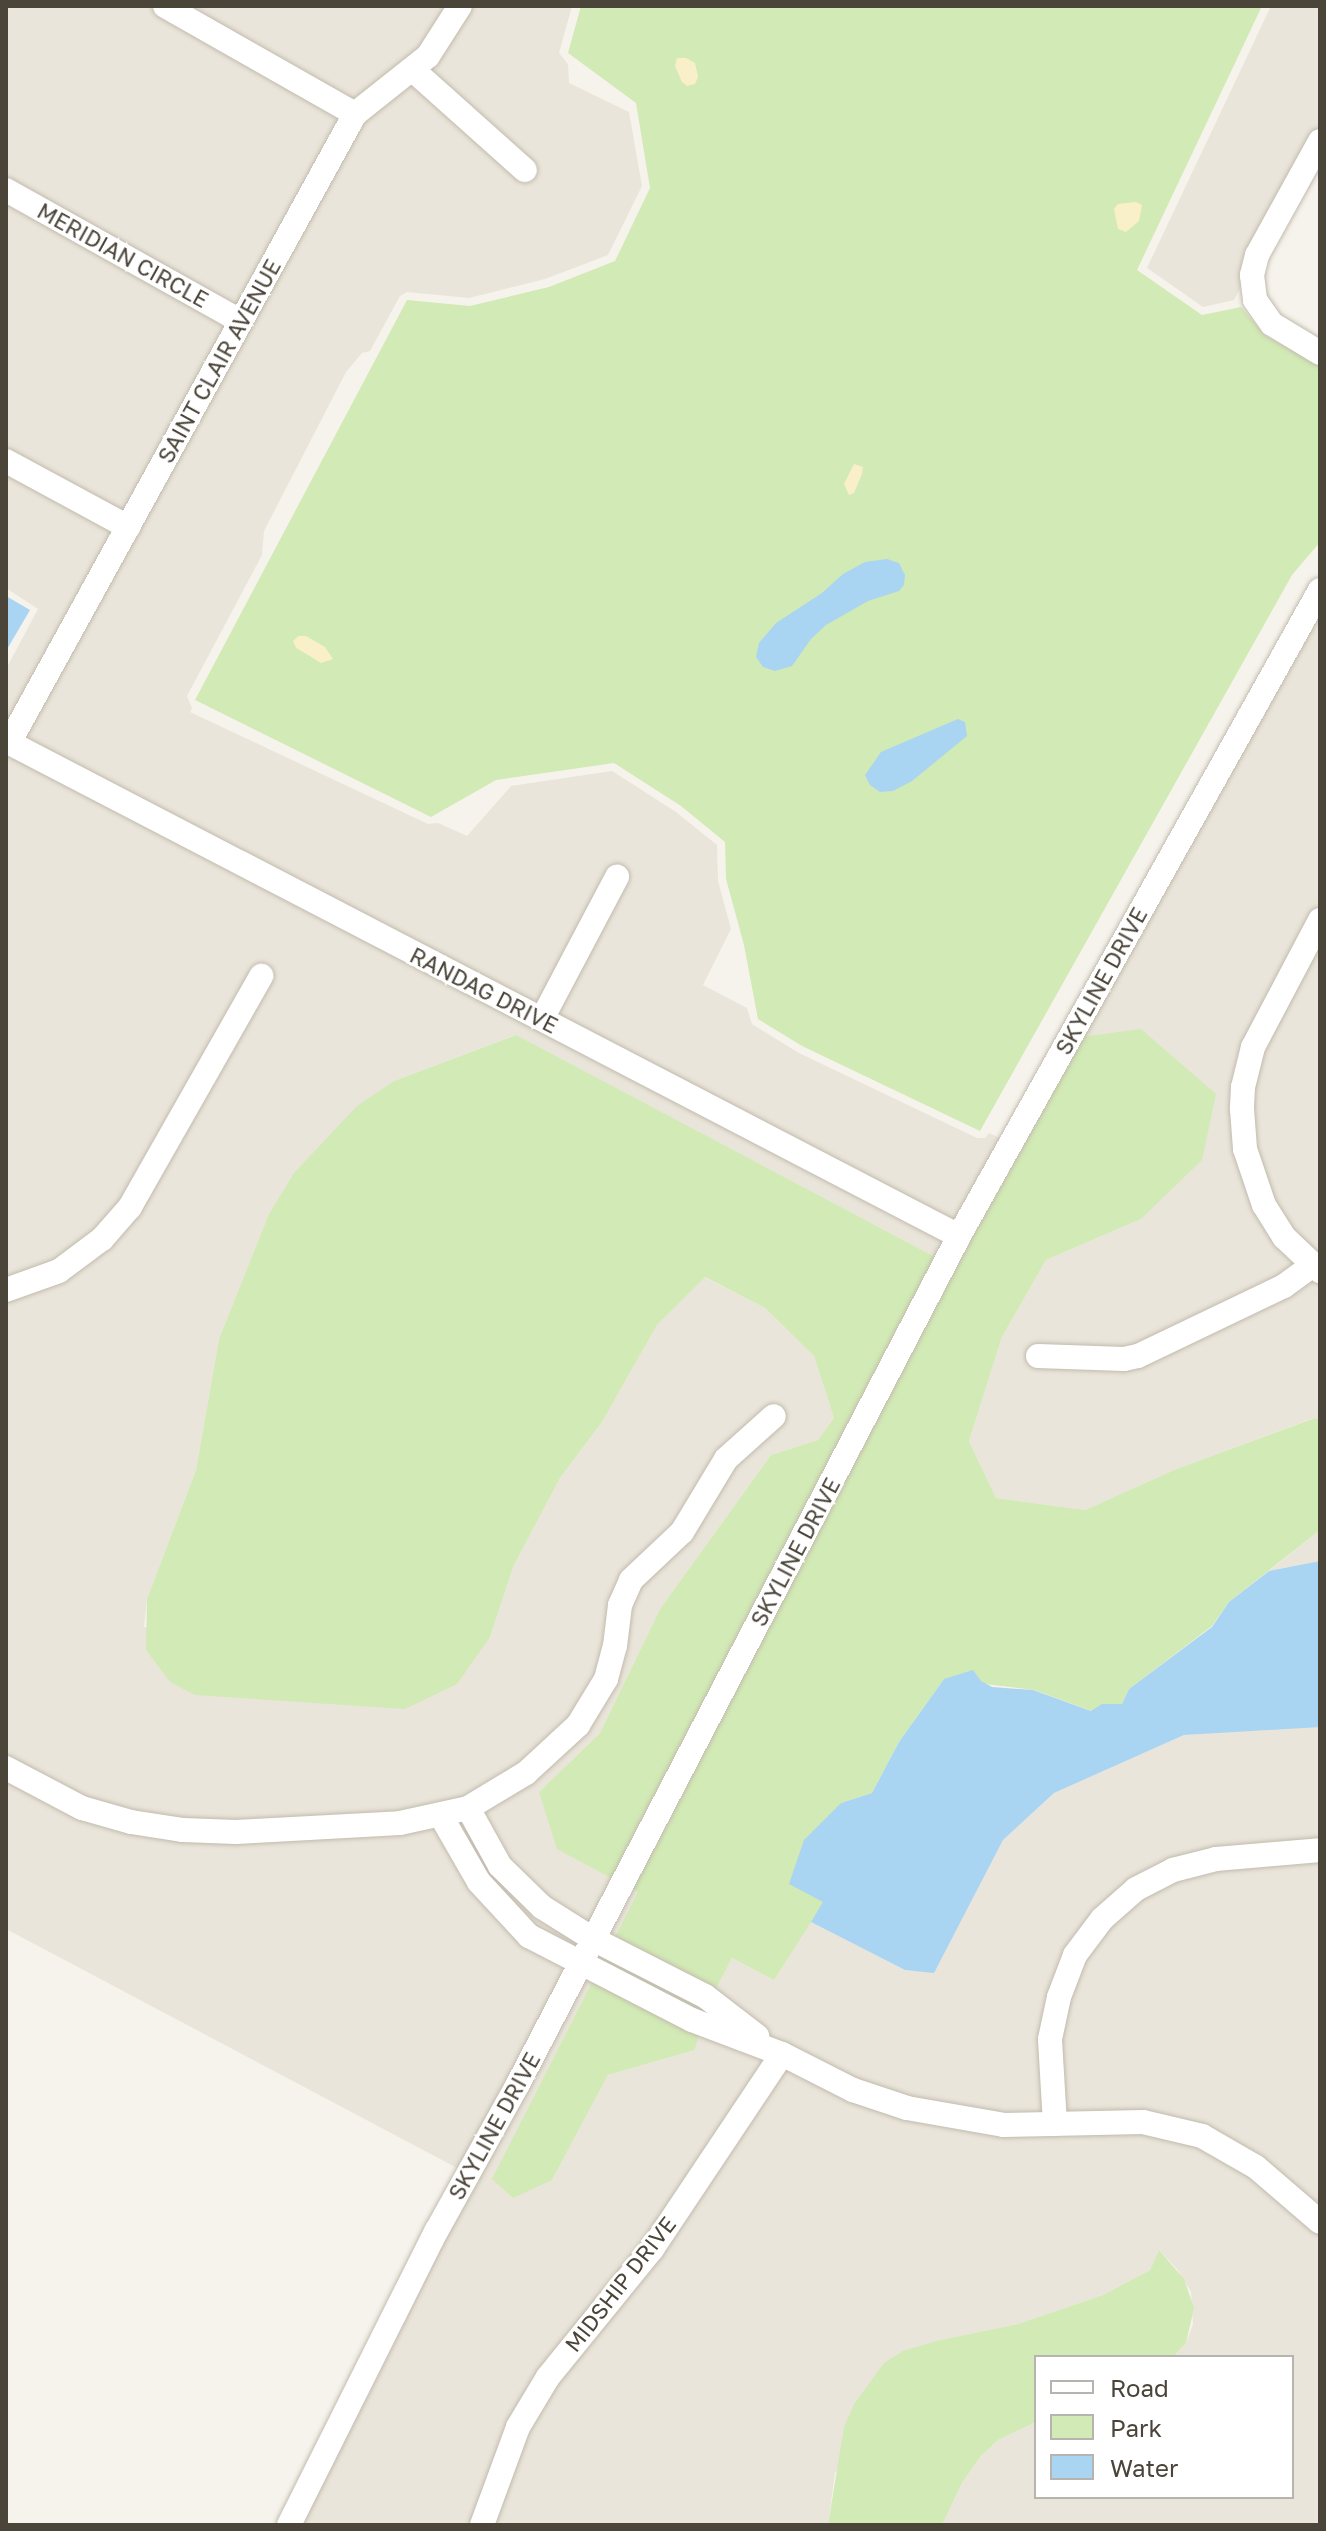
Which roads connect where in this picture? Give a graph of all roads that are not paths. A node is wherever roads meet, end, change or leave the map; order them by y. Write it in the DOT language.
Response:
graph roads {
  1 [pos="165,6"];
  2 [pos="460,6"];
  3 [pos="413,70"];
  4 [pos="355,114"];
  5 [pos="1320,141"];
  6 [pos="525,170"];
  7 [pos="6,190"];
  8 [pos="240,321"];
  9 [pos="1320,353"];
  10 [pos="6,461"];
  11 [pos="128,527"];
  12 [pos="1320,590"];
  13 [pos="7,742"];
  14 [pos="617,877"];
  15 [pos="1320,920"];
  16 [pos="261,976"];
  17 [pos="542,1019"];
  18 [pos="959,1236"];
  19 [pos="1316,1268"];
  20 [pos="6,1290"];
  21 [pos="1038,1356"];
  22 [pos="774,1416"];
  23 [pos="6,1768"];
  24 [pos="468,1808"];
  25 [pos="441,1816"];
  26 [pos="1320,1850"];
  27 [pos="512,1878"];
  28 [pos="489,1895"];
  29 [pos="593,1939"];
  30 [pos="581,1962"];
  31 [pos="782,2054"];
  32 [pos="1055,2124"];
  33 [pos="1320,2222"];
  34 [pos="289,2525"];
  35 [pos="482,2525"];
  1 -- 4 [label="street"];
  2 -- 3 [label="street, SAINT CLAIR AVENUE"];
  3 -- 4 [label="street, SAINT CLAIR AVENUE"];
  3 -- 6 [label="street"];
  4 -- 8 [label="street, SAINT CLAIR AVENUE"];
  5 -- 9 [label="street"];
  7 -- 8 [label="street, MERIDIAN CIRCLE"];
  8 -- 11 [label="street, SAINT CLAIR AVENUE"];
  10 -- 11 [label="street"];
  11 -- 13 [label="street, SAINT CLAIR AVENUE"];
  12 -- 18 [label="street, SKYLINE DRIVE"];
  13 -- 17 [label="street, RANDAG DRIVE"];
  14 -- 17 [label="street"];
  15 -- 19 [label="street"];
  16 -- 20 [label="street"];
  17 -- 18 [label="street, RANDAG DRIVE"];
  18 -- 29 [label="street, SKYLINE DRIVE"];
  19 -- 21 [label="street"];
  22 -- 24 [label="street"];
  23 -- 25 [label="street"];
  24 -- 25 [label="street"];
  24 -- 27 [label="street"];
  25 -- 28 [label="street"];
  26 -- 32 [label="street"];
  27 -- 28 [label="street"];
  27 -- 29 [label="street"];
  28 -- 30 [label="street"];
  29 -- 30 [label="street, SKYLINE DRIVE"];
  29 -- 31 [label="street"];
  30 -- 31 [label="street"];
  30 -- 34 [label="street, SKYLINE DRIVE"];
  31 -- 32 [label="street"];
  31 -- 35 [label="street, MIDSHIP DRIVE"];
  32 -- 33 [label="street"];
}
